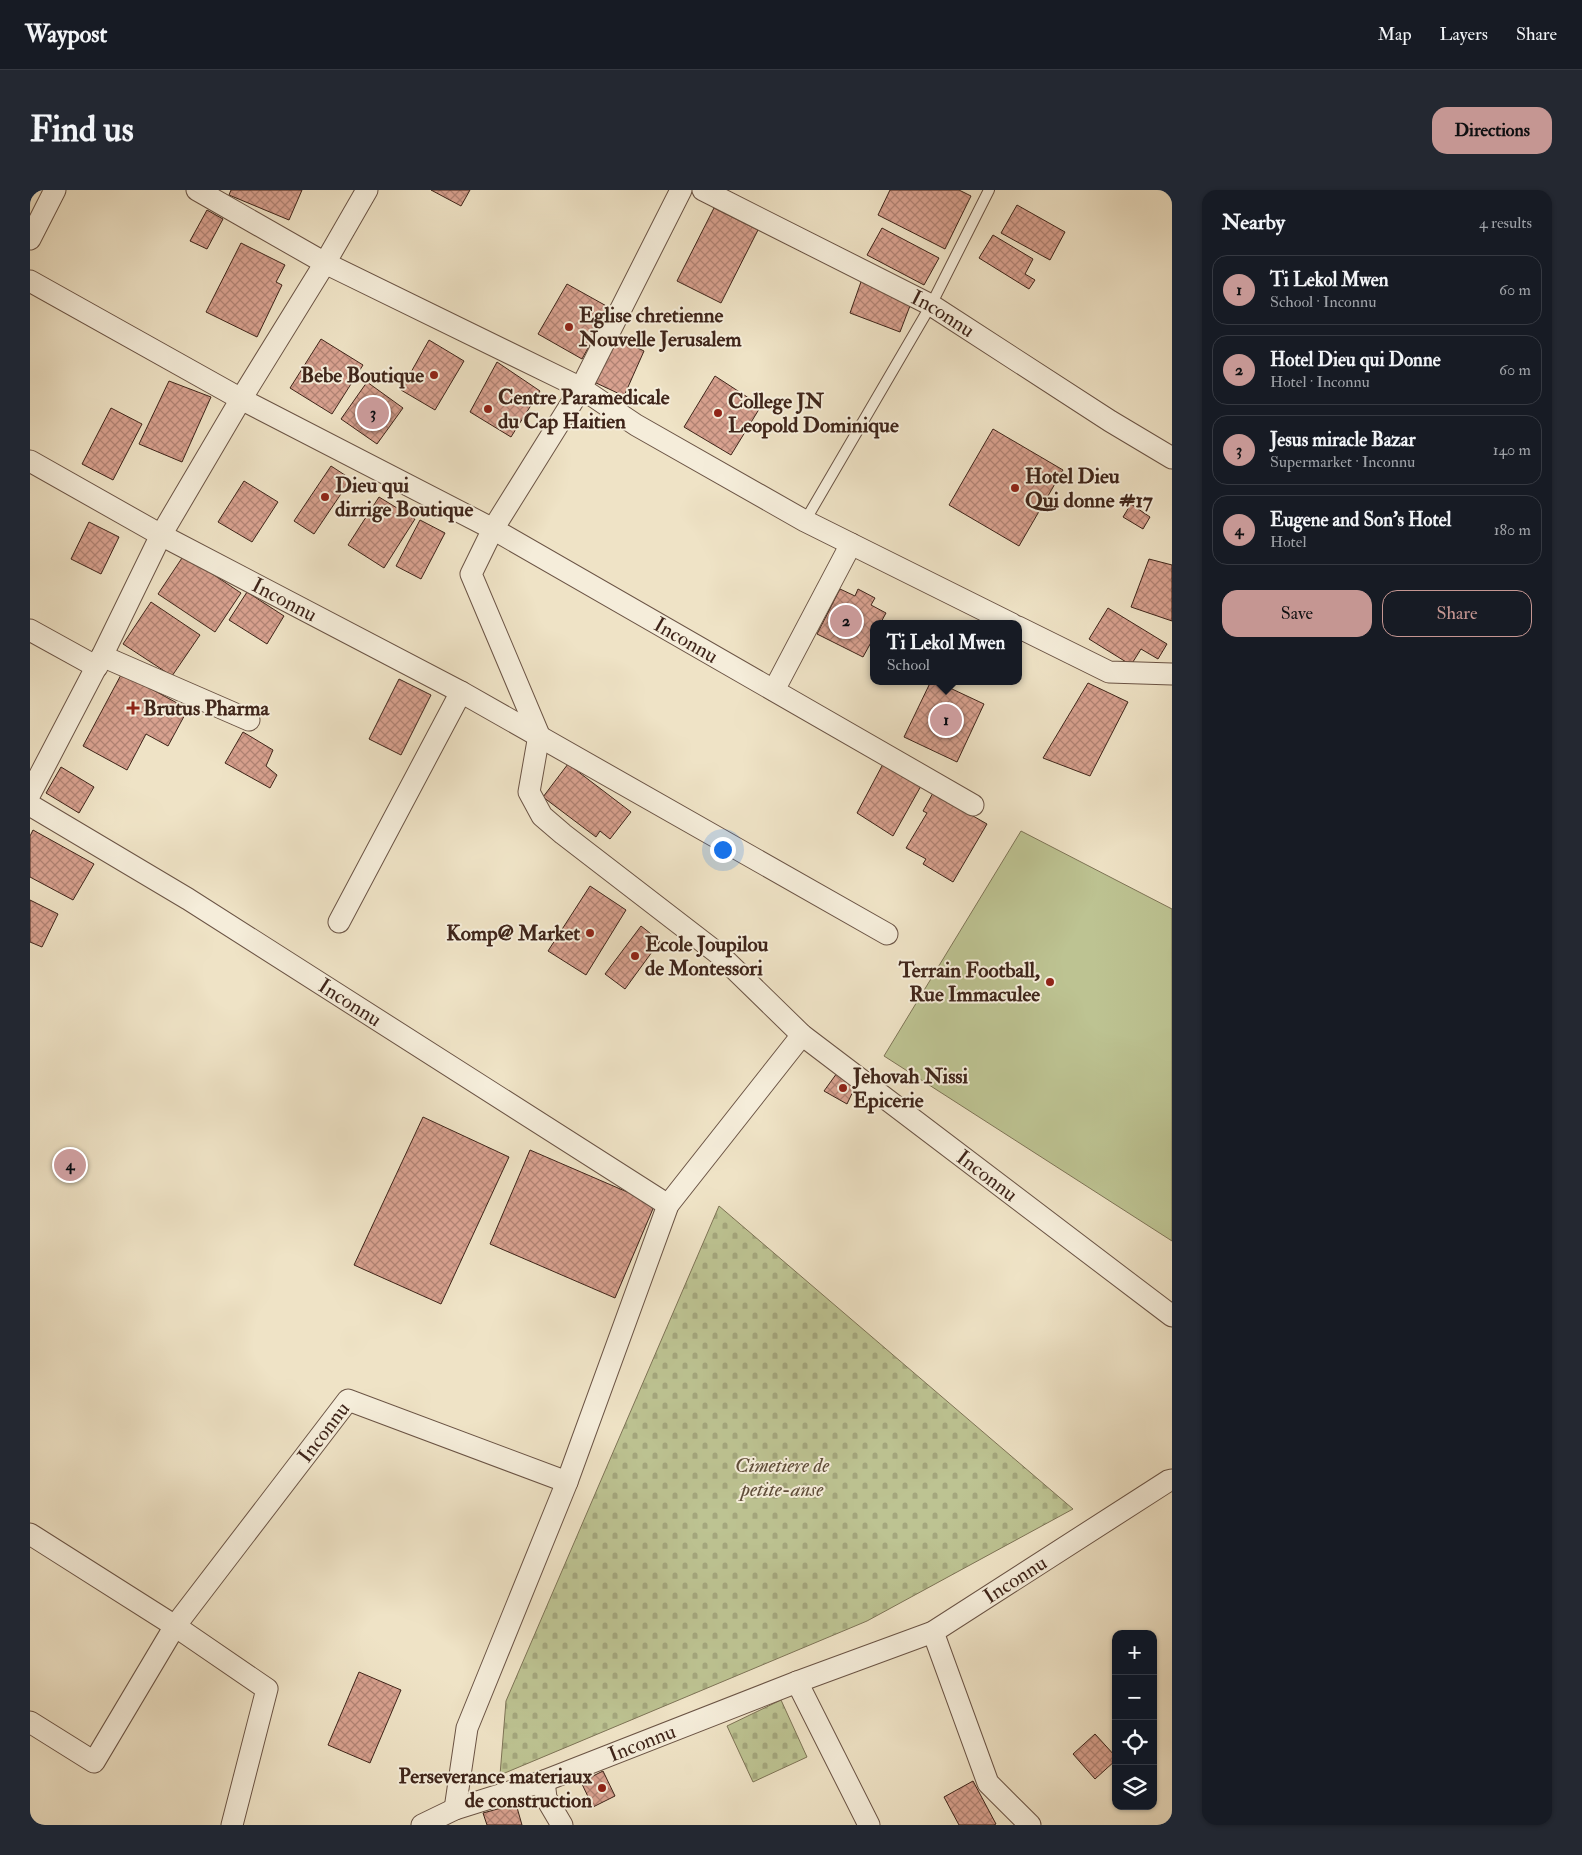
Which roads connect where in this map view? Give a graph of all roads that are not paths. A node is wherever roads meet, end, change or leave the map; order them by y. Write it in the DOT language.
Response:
graph roads {
  1 [pos="55,190"];
  2 [pos="197,190"];
  3 [pos="367,190"];
  4 [pos="681,190"];
  5 [pos="703,190"];
  6 [pos="989,190"];
  7 [pos="30,239"];
  8 [pos="325,263"];
  9 [pos="30,280"];
  10 [pos="931,305"];
  11 [pos="581,388"];
  12 [pos="241,399"];
  13 [pos="1172,458"];
  14 [pos="30,461"];
  15 [pos="806,521"];
  16 [pos="493,530"];
  17 [pos="161,535"];
  18 [pos="852,544"];
  19 [pos="1004,620"];
  20 [pos="1022,629"];
  21 [pos="30,630"];
  22 [pos="100,661"];
  23 [pos="1172,674"];
  24 [pos="774,690"];
  25 [pos="461,692"];
  26 [pos="249,720"];
  27 [pos="538,734"];
  28 [pos="30,794"];
  29 [pos="973,804"];
  30 [pos="30,805"];
  31 [pos="339,922"];
  32 [pos="887,934"];
  33 [pos="802,1034"];
  34 [pos="668,1205"];
  35 [pos="1172,1316"];
  36 [pos="1172,1480"];
  37 [pos="567,1482"];
  38 [pos="30,1534"];
  39 [pos="175,1626"];
  40 [pos="933,1632"];
  41 [pos="797,1682"];
  42 [pos="30,1722"];
  43 [pos="544,1781"];
  44 [pos="454,1809"];
  45 [pos="232,1825"];
  46 [pos="422,1825"];
  47 [pos="562,1825"];
  48 [pos="869,1825"];
  49 [pos="1030,1825"];
  1 -- 7 [label="street"];
  2 -- 8 [label="street"];
  3 -- 8 [label="street"];
  4 -- 11 [label="street"];
  5 -- 10 [label="street, Inconnu"];
  6 -- 10 [label="lane"];
  8 -- 11 [label="street"];
  8 -- 12 [label="street"];
  9 -- 12 [label="street, Inconnu"];
  10 -- 13 [label="street, Inconnu"];
  10 -- 15 [label="lane"];
  11 -- 15 [label="street"];
  11 -- 16 [label="street"];
  12 -- 16 [label="street, Inconnu"];
  12 -- 17 [label="street"];
  14 -- 17 [label="street, Inconnu"];
  15 -- 18 [label="street"];
  16 -- 24 [label="street, Inconnu"];
  16 -- 27 [label="street"];
  17 -- 22 [label="street"];
  17 -- 25 [label="street, Inconnu"];
  18 -- 19 [label="street"];
  18 -- 24 [label="street"];
  20 -- 23 [label="street"];
  21 -- 22 [label="street"];
  22 -- 26 [label="street"];
  22 -- 28 [label="street"];
  24 -- 29 [label="street, Inconnu"];
  25 -- 27 [label="street, Inconnu"];
  25 -- 31 [label="street"];
  27 -- 32 [label="street, Inconnu"];
  27 -- 33 [label="street, Inconnu"];
  30 -- 34 [label="street, Inconnu"];
  33 -- 34 [label="street"];
  33 -- 35 [label="street, Inconnu"];
  34 -- 37 [label="street"];
  36 -- 40 [label="street, Inconnu"];
  37 -- 39 [label="street, Inconnu"];
  37 -- 44 [label="street"];
  38 -- 39 [label="street"];
  39 -- 42 [label="street, Inconnu"];
  39 -- 45 [label="street"];
  40 -- 41 [label="street, Inconnu"];
  40 -- 49 [label="street"];
  41 -- 43 [label="street, Inconnu"];
  41 -- 48 [label="street"];
  43 -- 44 [label="street, Inconnu"];
  43 -- 47 [label="street"];
  44 -- 46 [label="street, Inconnu"];
}
